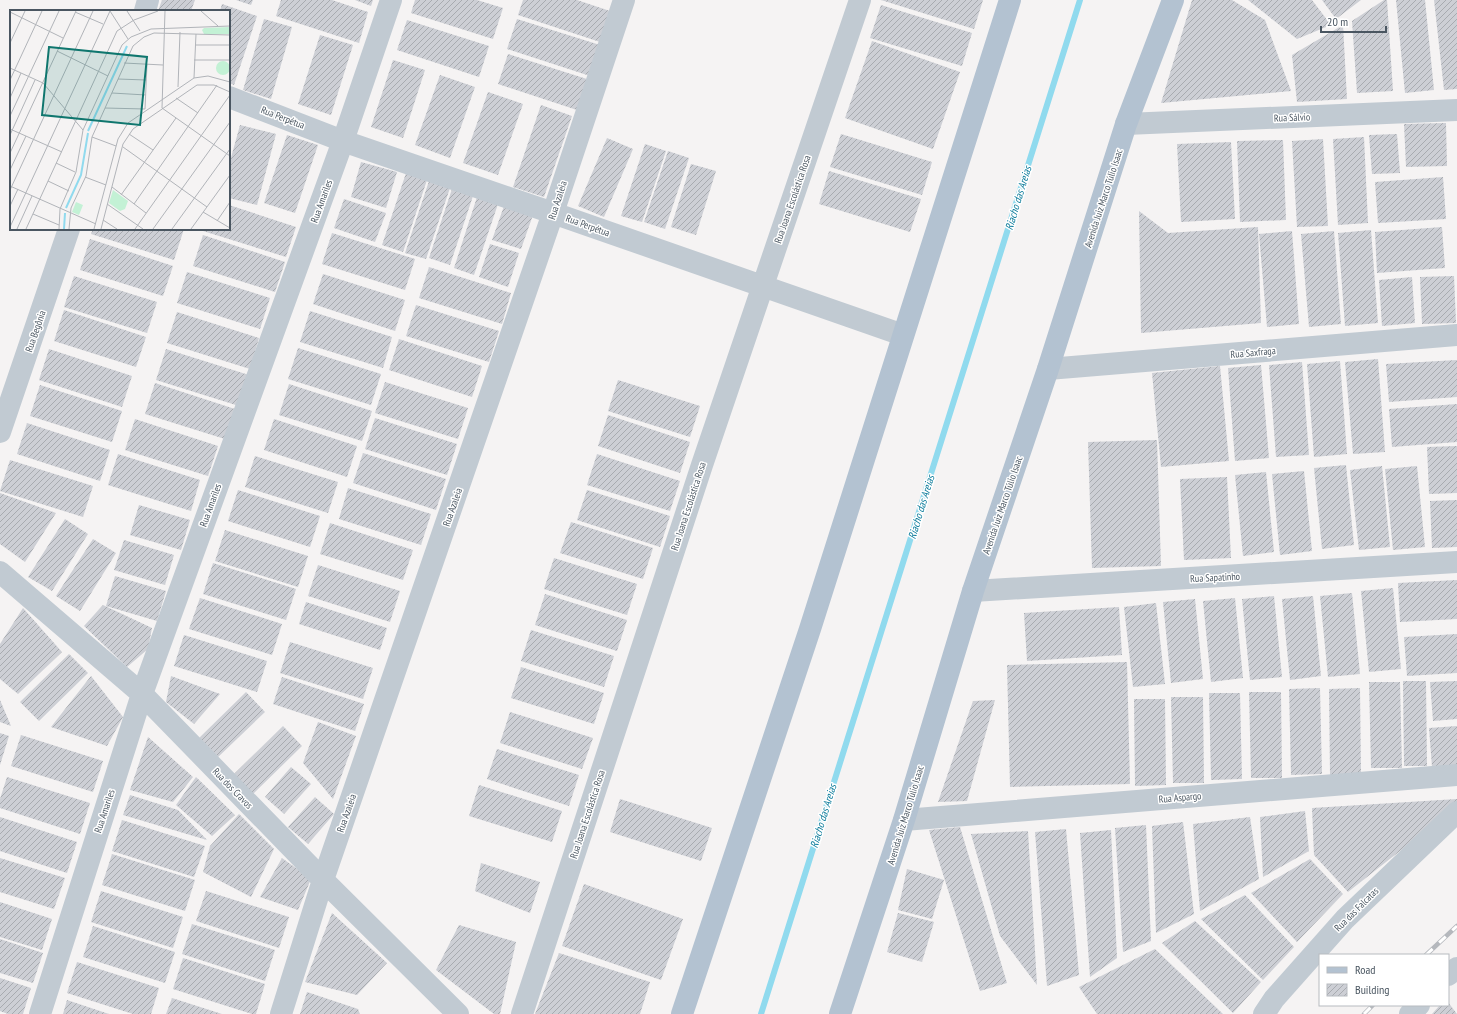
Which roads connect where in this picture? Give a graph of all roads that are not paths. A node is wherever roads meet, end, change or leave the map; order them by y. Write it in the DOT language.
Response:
graph roads {
  1 [pos="148,0"];
  2 [pos="391,0"];
  3 [pos="624,0"];
  4 [pos="860,0"];
  5 [pos="1010,0"];
  6 [pos="1173,0"];
  7 [pos="144,10"];
  8 [pos="230,96"];
  9 [pos="1457,110"];
  10 [pos="1126,124"];
  11 [pos="343,141"];
  12 [pos="553,213"];
  13 [pos="70,230"];
  14 [pos="762,287"];
  15 [pos="903,335"];
  16 [pos="1457,335"];
  17 [pos="1048,369"];
  18 [pos="0,432"];
  19 [pos="1457,562"];
  20 [pos="0,572"];
  21 [pos="973,591"];
  22 [pos="142,694"];
  23 [pos="1457,775"];
  24 [pos="1457,812"];
  25 [pos="904,820"];
  26 [pos="323,880"];
  27 [pos="1457,968"];
  28 [pos="1449,975"];
  29 [pos="1418,1006"];
  30 [pos="40,1014"];
  31 [pos="281,1014"];
  32 [pos="458,1014"];
  33 [pos="522,1014"];
  34 [pos="682,1014"];
  35 [pos="840,1014"];
  36 [pos="1264,1014"];
  37 [pos="1410,1014"];
  1 -- 7 [label="street"];
  2 -- 11 [label="street, Rua Amariles"];
  3 -- 12 [label="street, Rua Azaleia"];
  4 -- 14 [label="street, Rua Joana Escolástica Rosa"];
  5 -- 15 [label="main road"];
  6 -- 10 [label="main road, Avenida Juiz Marco Túlio Isaac"];
  8 -- 11 [label="street, Rua Perpétua"];
  9 -- 10 [label="street, Rua Sálvio"];
  10 -- 17 [label="main road, Avenida Juiz Marco Túlio Isaac"];
  11 -- 12 [label="street, Rua Perpétua"];
  11 -- 22 [label="street, Rua Amariles"];
  12 -- 14 [label="street, Rua Perpétua"];
  12 -- 26 [label="street, Rua Azaleia"];
  13 -- 18 [label="street, Rua Begônia"];
  14 -- 15 [label="street, Rua Perpétua"];
  14 -- 33 [label="street, Rua Joana Escolástica Rosa"];
  15 -- 34 [label="main road"];
  16 -- 17 [label="street, Rua Saxfraga"];
  17 -- 21 [label="main road, Avenida Juiz Marco Túlio Isaac"];
  19 -- 21 [label="street, Rua Sapatinho"];
  20 -- 22 [label="street, Rua dos Cravos"];
  21 -- 25 [label="main road, Avenida Juiz Marco Túlio Isaac"];
  22 -- 26 [label="street, Rua dos Cravos"];
  22 -- 30 [label="street, Rua Amariles"];
  23 -- 25 [label="street, Rua Aspargo"];
  24 -- 36 [label="street, Rua das Falcatas"];
  25 -- 35 [label="main road, Avenida Juiz Marco Túlio Isaac"];
  26 -- 31 [label="street, Rua Azaleia"];
  26 -- 32 [label="street, Rua dos Cravos"];
  27 -- 28 [label="street"];
  29 -- 37 [label="street"];
}
